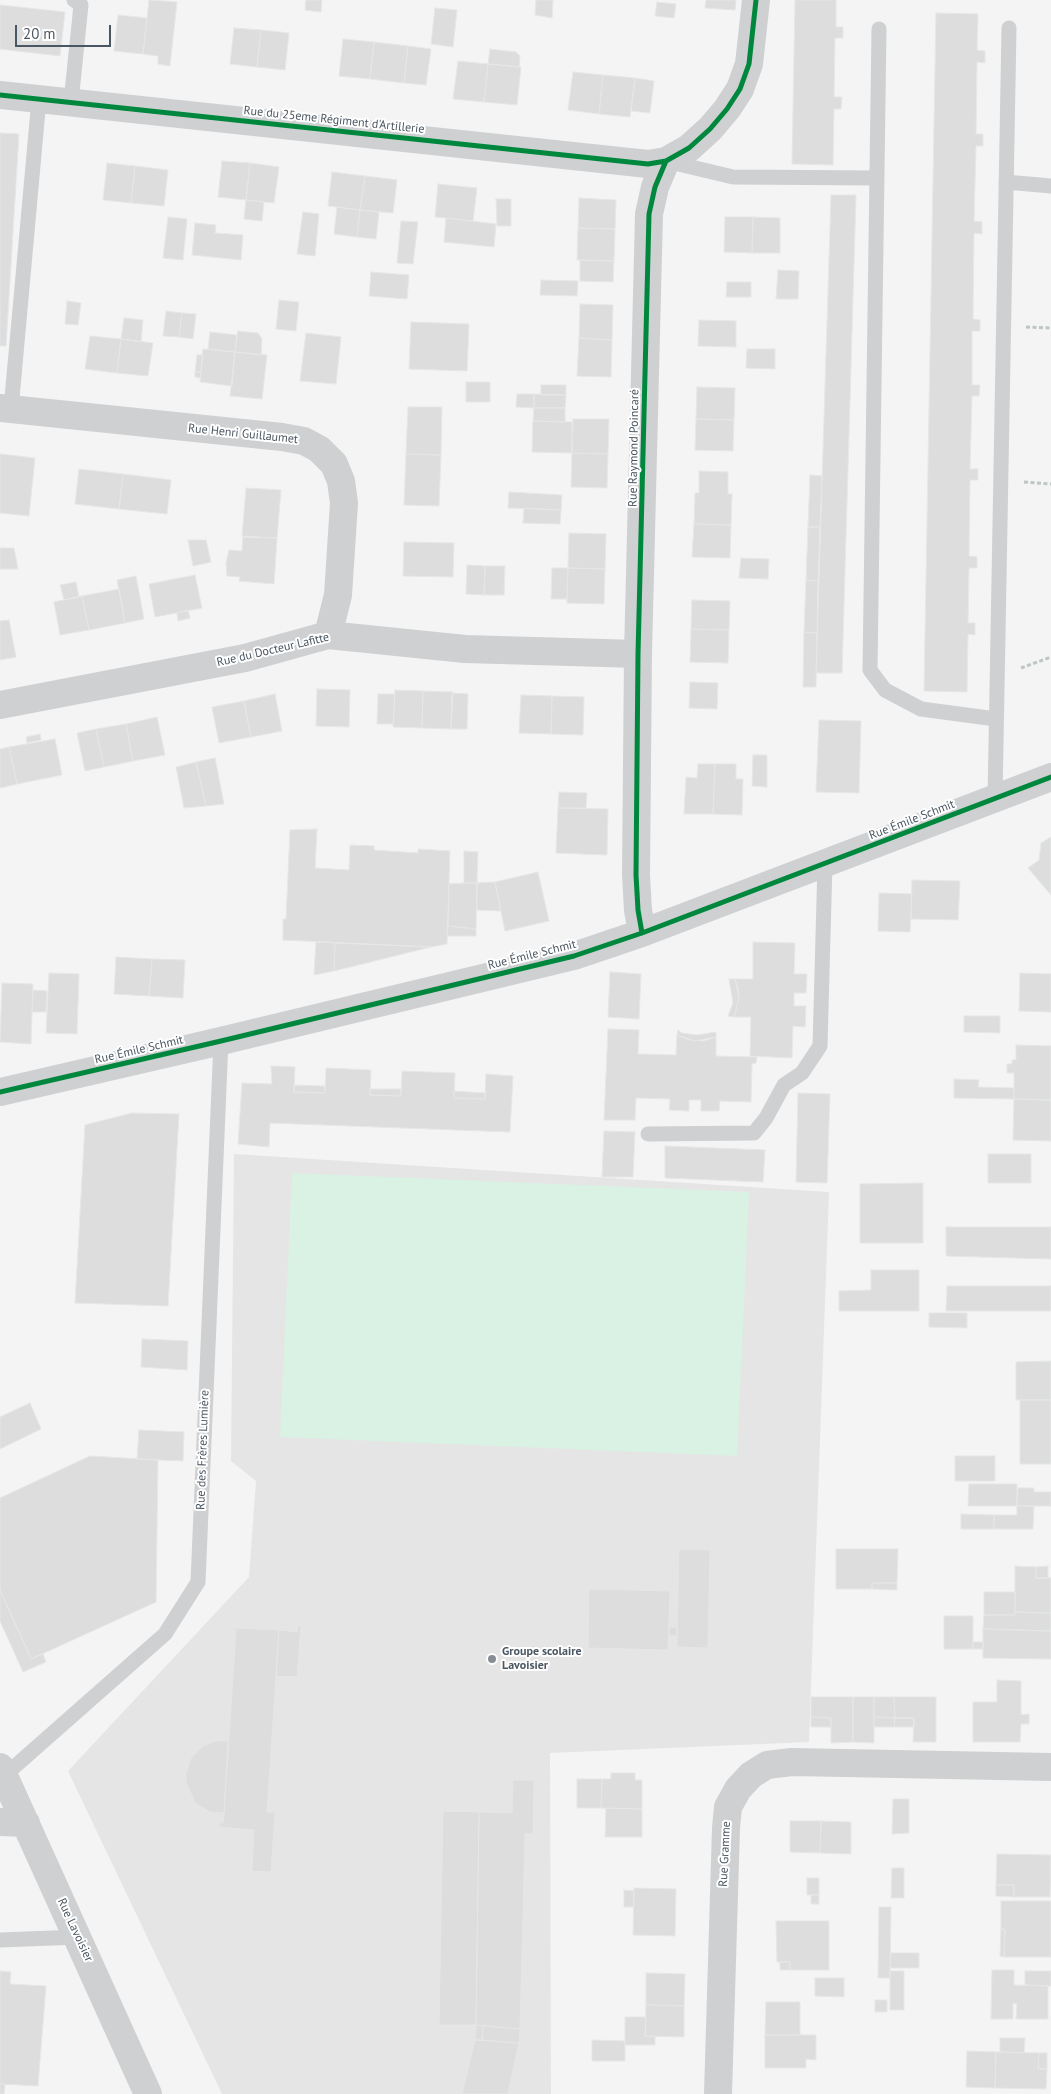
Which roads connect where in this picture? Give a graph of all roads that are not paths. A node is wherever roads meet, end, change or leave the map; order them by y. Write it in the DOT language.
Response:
graph roads {
  1 [pos="74,0"];
  2 [pos="756,0"];
  3 [pos="1009,28"];
  4 [pos="879,29"];
  5 [pos="0,95"];
  6 [pos="39,99"];
  7 [pos="71,102"];
  8 [pos="666,161"];
  9 [pos="877,178"];
  10 [pos="1006,182"];
  11 [pos="1051,186"];
  12 [pos="5,409"];
  13 [pos="328,635"];
  14 [pos="638,654"];
  15 [pos="0,705"];
  16 [pos="996,719"];
  17 [pos="1051,777"];
  18 [pos="994,799"];
  19 [pos="825,864"];
  20 [pos="642,934"];
  21 [pos="221,1041"];
  22 [pos="0,1092"];
  23 [pos="648,1134"];
  24 [pos="1051,1768"];
  25 [pos="2,1771"];
  26 [pos="13,1823"];
  27 [pos="79,1937"];
  28 [pos="0,1940"];
  29 [pos="148,2094"];
  30 [pos="718,2094"];
  1 -- 7 [label="lane"];
  2 -- 8 [label="street"];
  3 -- 10 [label="lane"];
  4 -- 9 [label="lane"];
  5 -- 6 [label="street, Rue du 25eme Régiment d'Artillerie"];
  6 -- 7 [label="street, Rue du 25eme Régiment d'Artillerie"];
  6 -- 12 [label="lane"];
  7 -- 8 [label="street, Rue du 25eme Régiment d'Artillerie"];
  8 -- 9 [label="lane"];
  8 -- 14 [label="street, Rue Raymond Poincaré"];
  9 -- 16 [label="lane"];
  10 -- 11 [label="lane"];
  10 -- 16 [label="lane"];
  12 -- 13 [label="street, Rue Henri Guillaumet"];
  13 -- 14 [label="street, Rue du Docteur Lafitte"];
  13 -- 15 [label="street, Rue du Docteur Lafitte"];
  14 -- 20 [label="street, Rue Raymond Poincaré"];
  16 -- 18 [label="lane"];
  17 -- 18 [label="street, Rue Émile Schmit"];
  18 -- 19 [label="street, Rue Émile Schmit"];
  19 -- 20 [label="street, Rue Émile Schmit"];
  19 -- 23 [label="lane"];
  20 -- 21 [label="street, Rue Émile Schmit"];
  21 -- 22 [label="street, Rue Émile Schmit"];
  21 -- 25 [label="lane, Rue des Frères Lumière"];
  24 -- 30 [label="street, Rue Gramme"];
  25 -- 26 [label="street, Rue Lavoisier"];
  26 -- 27 [label="street, Rue Lavoisier"];
  27 -- 28 [label="lane"];
  27 -- 29 [label="street, Rue Lavoisier"];
}
